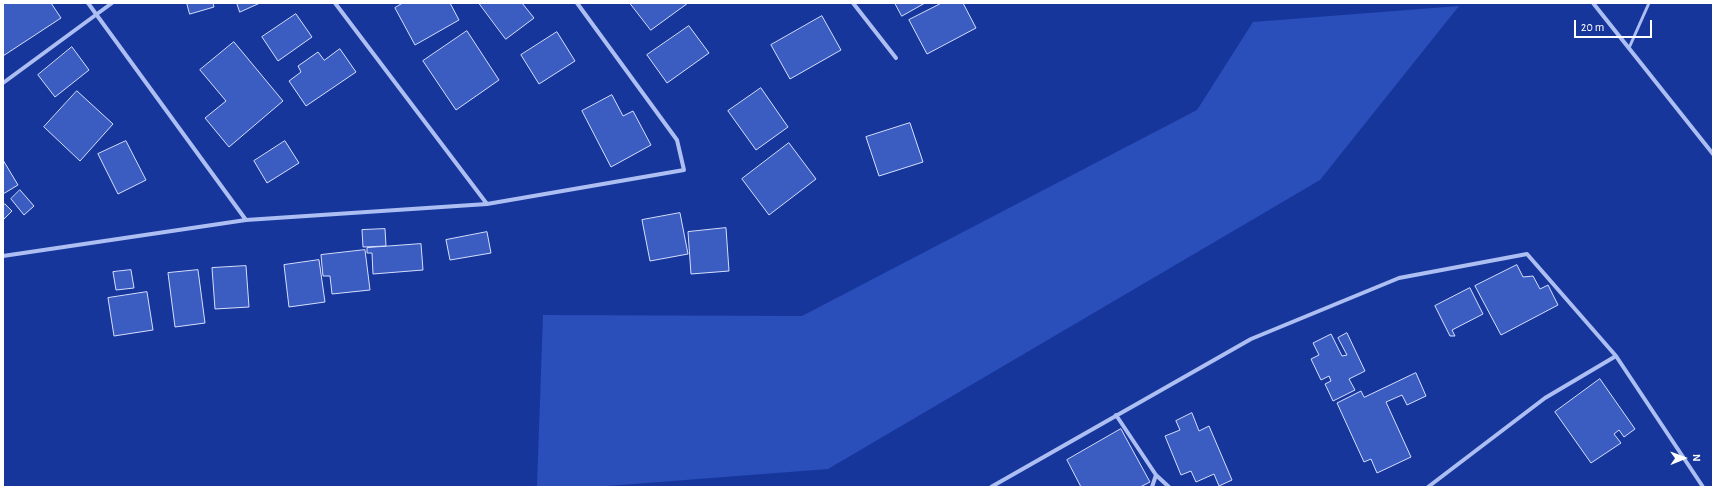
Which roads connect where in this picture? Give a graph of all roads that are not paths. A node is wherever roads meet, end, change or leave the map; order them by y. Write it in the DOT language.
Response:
graph roads {
  1 [pos="88,3"];
  2 [pos="112,3"];
  3 [pos="335,3"];
  4 [pos="577,3"];
  5 [pos="853,3"];
  6 [pos="1593,3"];
  7 [pos="1648,3"];
  8 [pos="97,16"];
  9 [pos="1629,48"];
  10 [pos="896,58"];
  11 [pos="3,83"];
  12 [pos="1713,154"];
  13 [pos="487,204"];
  14 [pos="246,220"];
  15 [pos="3,256"];
  16 [pos="1616,356"];
  17 [pos="1116,415"];
  18 [pos="1156,475"];
  19 [pos="991,487"];
  20 [pos="1152,487"];
  21 [pos="1169,487"];
  22 [pos="1428,487"];
  23 [pos="1703,487"];
  1 -- 8 [label="street"];
  2 -- 8 [label="street"];
  3 -- 13 [label="street"];
  4 -- 13 [label="street"];
  5 -- 10 [label="street"];
  6 -- 9 [label="street"];
  7 -- 9 [label="lane"];
  8 -- 11 [label="street"];
  8 -- 14 [label="street"];
  9 -- 12 [label="street"];
  13 -- 14 [label="street"];
  14 -- 15 [label="street"];
  16 -- 17 [label="street"];
  16 -- 22 [label="street"];
  16 -- 23 [label="street"];
  17 -- 18 [label="street"];
  17 -- 19 [label="street"];
  18 -- 20 [label="street"];
  18 -- 21 [label="street"];
}
